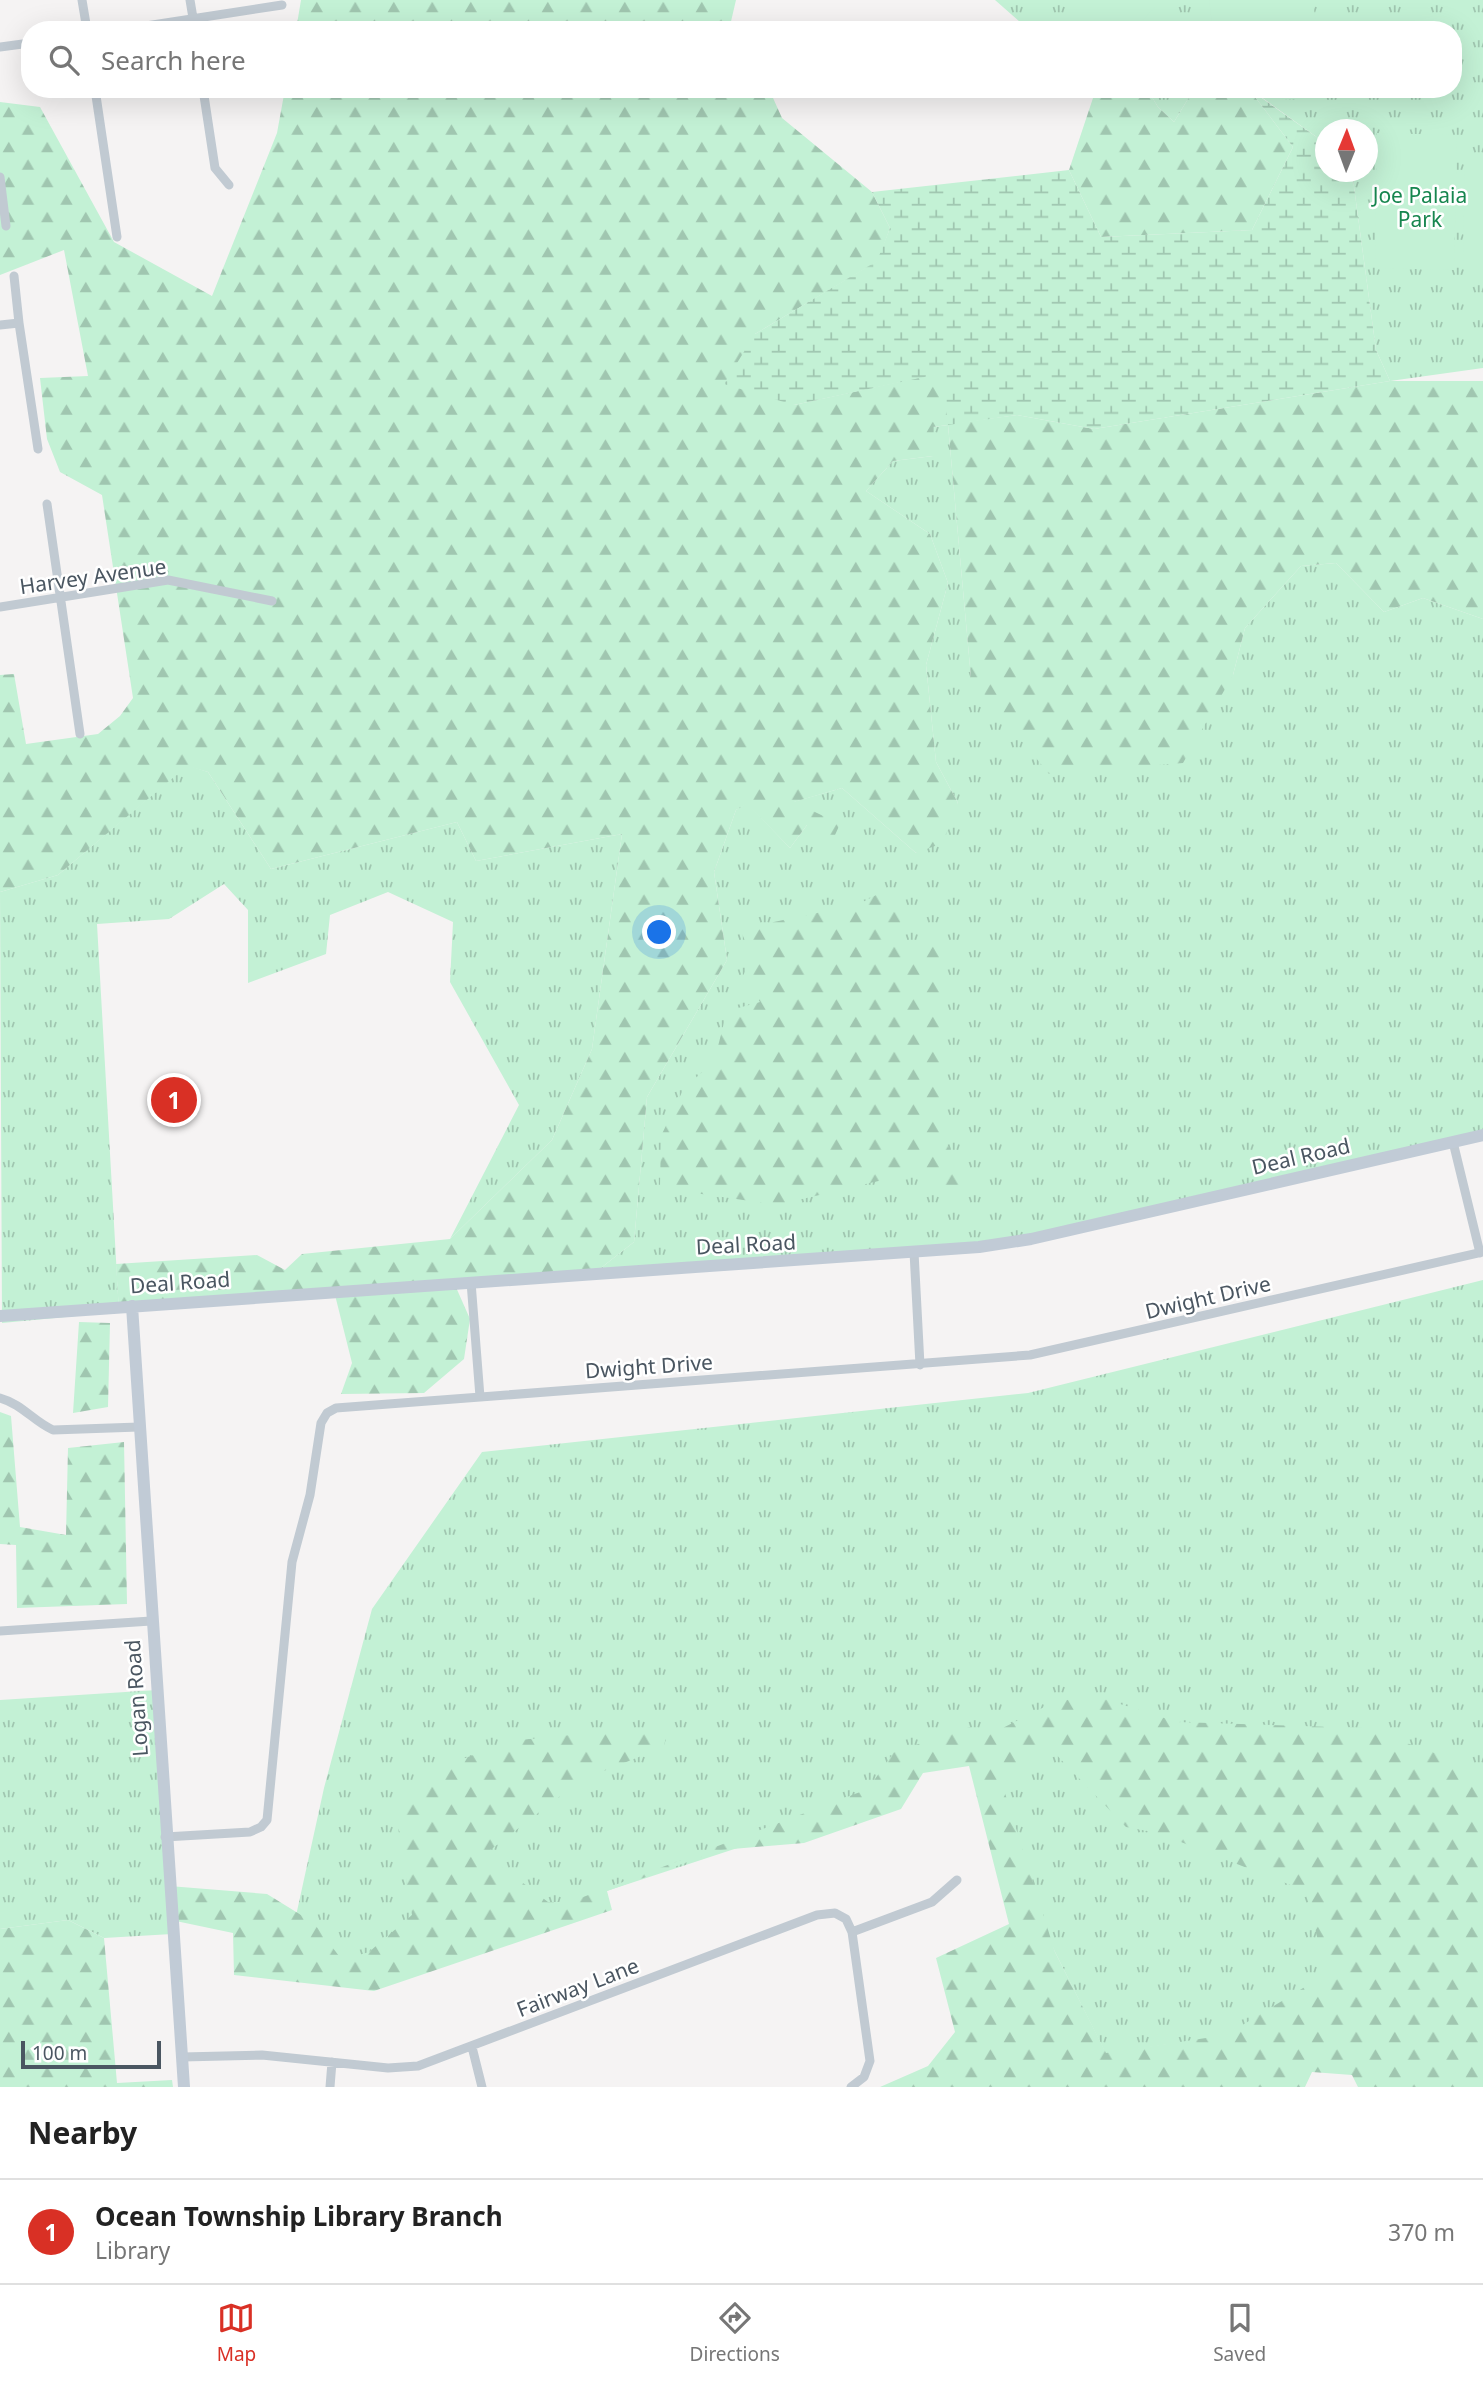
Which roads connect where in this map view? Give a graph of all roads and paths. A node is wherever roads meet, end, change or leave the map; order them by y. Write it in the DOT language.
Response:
graph roads {
  1 [pos="82,0"];
  2 [pos="190,0"];
  3 [pos="282,5"];
  4 [pos="193,19"];
  5 [pos="86,21"];
  6 [pos="180,21"];
  7 [pos="21,44"];
  8 [pos="0,47"];
  9 [pos="96,98"];
  10 [pos="205,98"];
  11 [pos="0,177"];
  12 [pos="229,185"];
  13 [pos="6,226"];
  14 [pos="117,237"];
  15 [pos="14,276"];
  16 [pos="19,323"];
  17 [pos="0,325"];
  18 [pos="38,449"];
  19 [pos="47,504"];
  20 [pos="61,599"];
  21 [pos="272,601"];
  22 [pos="0,607"];
  23 [pos="80,734"];
  24 [pos="1483,1135"];
  25 [pos="1454,1142"];
  26 [pos="914,1252"];
  27 [pos="1481,1252"];
  28 [pos="471,1282"];
  29 [pos="132,1306"];
  30 [pos="0,1316"];
  31 [pos="920,1365"];
  32 [pos="480,1397"];
  33 [pos="0,1398"];
  34 [pos="139,1427"];
  35 [pos="151,1621"];
  36 [pos="0,1631"];
  37 [pos="166,1837"];
  38 [pos="957,1880"];
  39 [pos="852,1931"];
  40 [pos="472,2047"];
  41 [pos="182,2057"];
  42 [pos="332,2062"];
  43 [pos="184,2087"];
  44 [pos="330,2087"];
  45 [pos="482,2087"];
  46 [pos="851,2087"];
  1 -- 5 [label="street"];
  2 -- 4 [label="street"];
  3 -- 4 [label="street"];
  4 -- 6 [label="street"];
  7 -- 8 [label="street"];
  9 -- 14 [label="street"];
  10 -- 12 [label="street"];
  11 -- 13 [label="street"];
  15 -- 16 [label="street"];
  16 -- 17 [label="street"];
  16 -- 18 [label="street"];
  19 -- 20 [label="street"];
  20 -- 21 [label="street, Harvey Avenue"];
  20 -- 22 [label="street, Harvey Avenue"];
  20 -- 23 [label="street"];
  24 -- 25 [label="street, Deal Road"];
  25 -- 26 [label="street, Deal Road"];
  25 -- 27 [label="street"];
  26 -- 28 [label="street, Deal Road"];
  26 -- 31 [label="street"];
  27 -- 31 [label="street, Dwight Drive"];
  28 -- 29 [label="street, Deal Road"];
  28 -- 32 [label="street"];
  29 -- 30 [label="street, Deal Road"];
  29 -- 34 [label="street, Logan Road"];
  31 -- 32 [label="street, Dwight Drive"];
  32 -- 37 [label="street, Dwight Drive"];
  33 -- 34 [label="street"];
  34 -- 35 [label="street, Logan Road"];
  35 -- 36 [label="street"];
  35 -- 37 [label="street, Logan Road"];
  37 -- 41 [label="street, Logan Road"];
  38 -- 39 [label="street"];
  39 -- 40 [label="street, Fairway Lane"];
  39 -- 46 [label="street"];
  40 -- 42 [label="street, Fairway Lane"];
  40 -- 45 [label="street"];
  41 -- 42 [label="street, Fairway Lane"];
  41 -- 43 [label="street, Logan Road"];
  42 -- 44 [label="street"];
}
